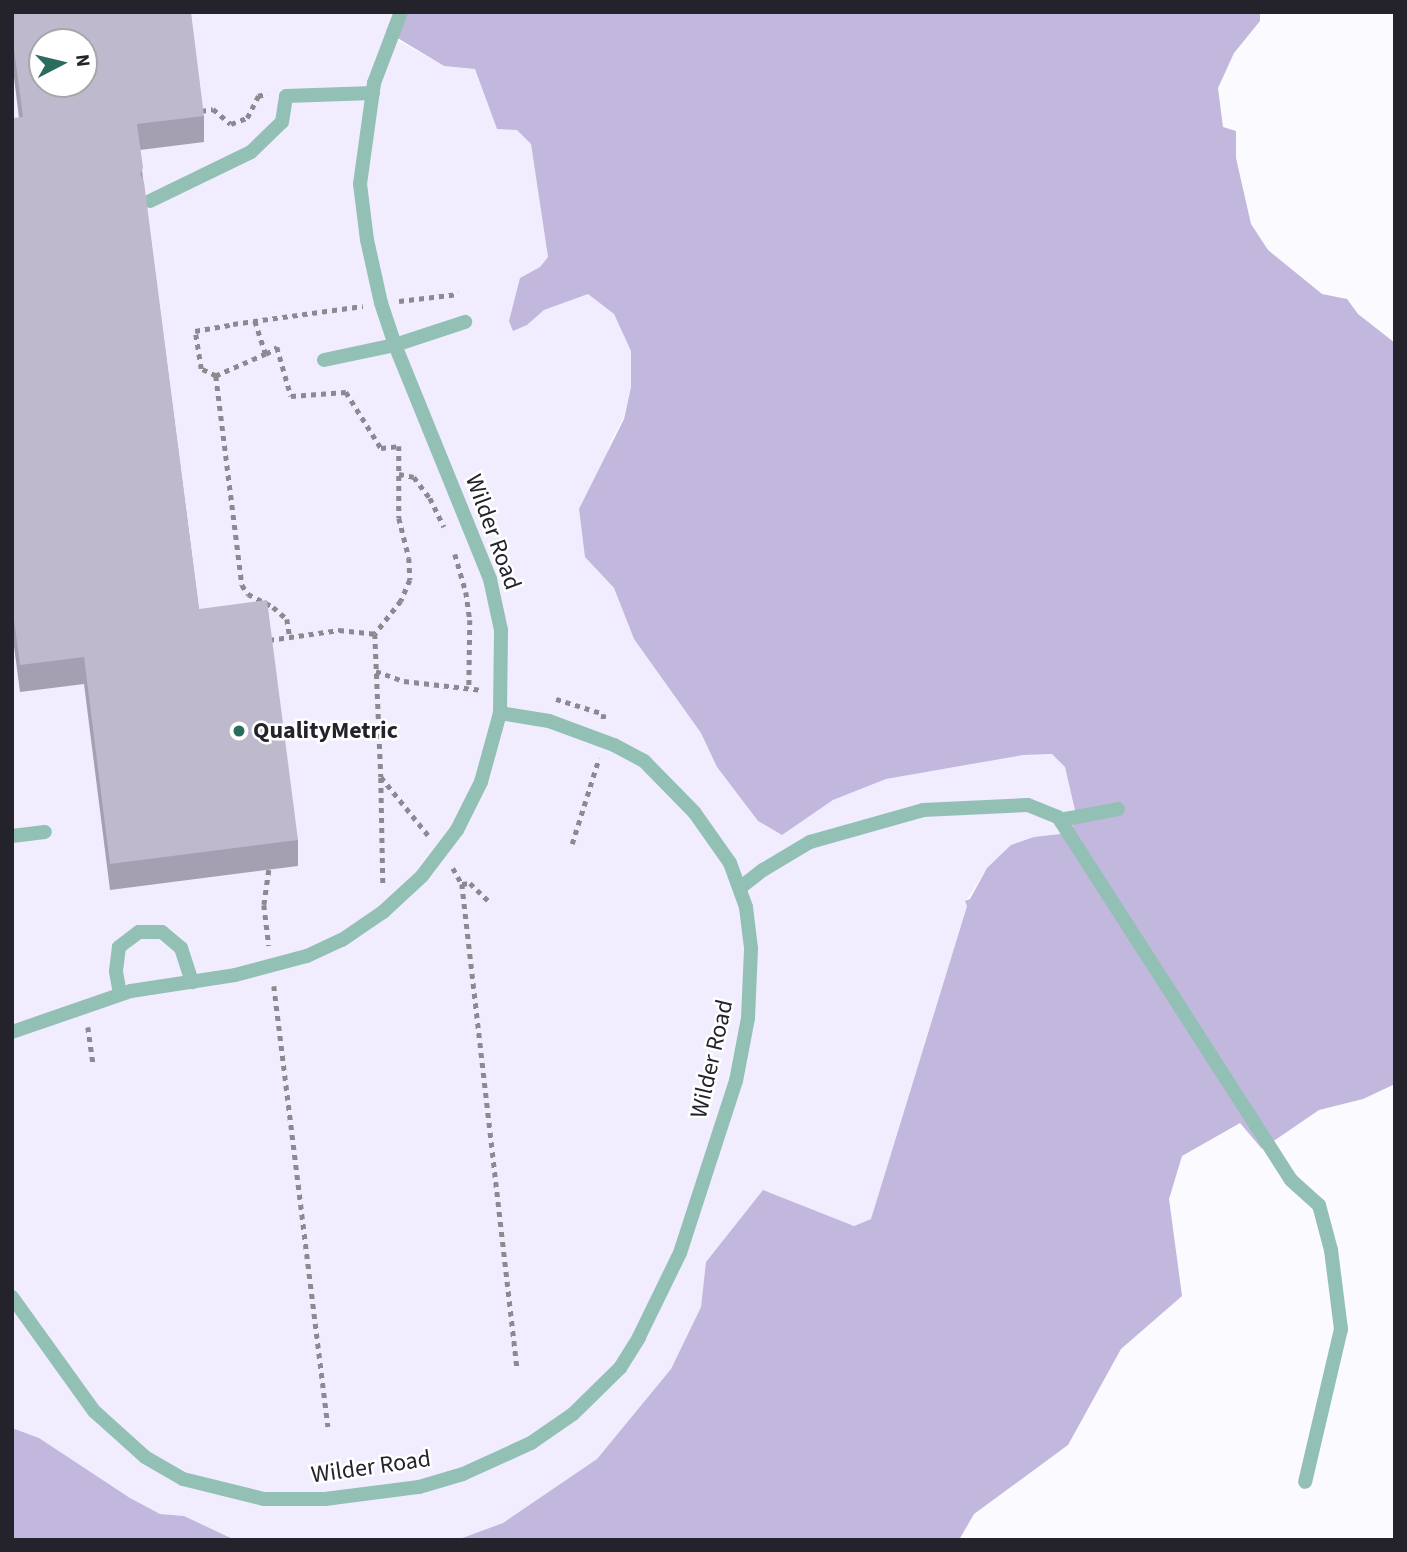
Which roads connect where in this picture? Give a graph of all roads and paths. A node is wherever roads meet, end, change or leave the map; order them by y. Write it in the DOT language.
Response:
graph roads {
  1 [pos="401,12"];
  2 [pos="373,93"];
  3 [pos="286,96"];
  4 [pos="200,111"];
  5 [pos="150,201"];
  6 [pos="459,295"];
  7 [pos="381,303"];
  8 [pos="255,321"];
  9 [pos="465,322"];
  10 [pos="394,345"];
  11 [pos="266,354"];
  12 [pos="324,360"];
  13 [pos="216,376"];
  14 [pos="398,474"];
  15 [pos="446,532"];
  16 [pos="452,543"];
  17 [pos="375,634"];
  18 [pos="290,637"];
  19 [pos="269,640"];
  20 [pos="469,688"];
  21 [pos="500,713"];
  22 [pos="381,777"];
  23 [pos="1118,809"];
  24 [pos="1060,820"];
  25 [pos="44,832"];
  26 [pos="12,836"];
  27 [pos="428,836"];
  28 [pos="420,845"];
  29 [pos="440,852"];
  30 [pos="269,870"];
  31 [pos="394,873"];
  32 [pos="383,883"];
  33 [pos="462,884"];
  34 [pos="741,887"];
  35 [pos="372,891"];
  36 [pos="490,902"];
  37 [pos="280,942"];
  38 [pos="269,945"];
  39 [pos="255,948"];
  40 [pos="271,966"];
  41 [pos="192,982"];
  42 [pos="120,995"];
  43 [pos="12,1032"];
  44 [pos="12,1297"];
  45 [pos="517,1368"];
  46 [pos="327,1427"];
  47 [pos="1305,1482"];
  1 -- 2 [label="lane, Wilder Road"];
  2 -- 3 [label="lane"];
  2 -- 7 [label="lane, Wilder Road"];
  3 -- 4 [label="path"];
  3 -- 5 [label="lane"];
  6 -- 7 [label="path"];
  7 -- 8 [label="path"];
  7 -- 10 [label="lane, Wilder Road"];
  8 -- 11 [label="path"];
  8 -- 13 [label="path"];
  9 -- 10 [label="lane"];
  10 -- 12 [label="lane"];
  10 -- 21 [label="lane, Wilder Road"];
  11 -- 13 [label="path"];
  11 -- 14 [label="path"];
  13 -- 18 [label="path"];
  14 -- 15 [label="path"];
  14 -- 17 [label="path"];
  16 -- 20 [label="path"];
  17 -- 18 [label="path"];
  17 -- 22 [label="path"];
  18 -- 19 [label="path"];
  21 -- 29 [label="lane"];
  21 -- 34 [label="lane, Wilder Road"];
  22 -- 27 [label="path"];
  22 -- 32 [label="path"];
  23 -- 24 [label="lane"];
  24 -- 34 [label="lane"];
  24 -- 47 [label="lane"];
  25 -- 26 [label="lane"];
  27 -- 28 [label="path"];
  27 -- 29 [label="path"];
  29 -- 33 [label="path"];
  29 -- 40 [label="lane"];
  30 -- 38 [label="path"];
  31 -- 32 [label="path"];
  32 -- 35 [label="path"];
  33 -- 36 [label="path"];
  33 -- 45 [label="path"];
  34 -- 44 [label="lane, Wilder Road"];
  37 -- 38 [label="path"];
  38 -- 39 [label="path"];
  38 -- 40 [label="path"];
  40 -- 41 [label="lane"];
  40 -- 46 [label="path"];
  41 -- 42 [label="lane"];
  41 -- 42 [label="lane"];
  42 -- 43 [label="lane"];
}
